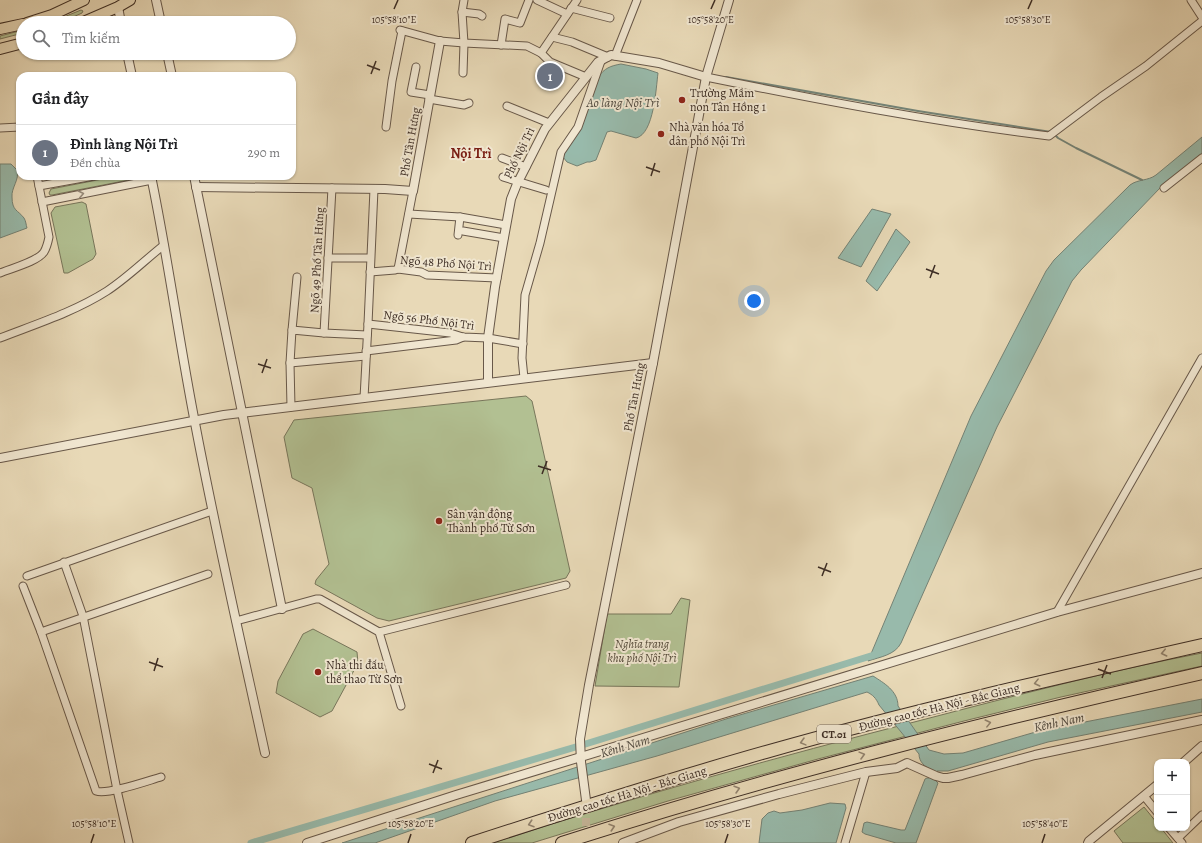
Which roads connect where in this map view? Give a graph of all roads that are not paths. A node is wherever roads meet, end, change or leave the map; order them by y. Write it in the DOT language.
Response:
graph roads {
  1 [pos="84,0"];
  2 [pos="130,0"];
  3 [pos="156,0"];
  4 [pos="464,0"];
  5 [pos="529,0"];
  6 [pos="537,0"];
  7 [pos="577,0"];
  8 [pos="637,0"];
  9 [pos="729,0"];
  10 [pos="1191,0"];
  11 [pos="549,3"];
  12 [pos="118,7"];
  13 [pos="569,11"];
  14 [pos="462,12"];
  15 [pos="49,16"];
  16 [pos="97,16"];
  17 [pos="120,16"];
  18 [pos="159,16"];
  19 [pos="482,16"];
  20 [pos="1202,17"];
  21 [pos="610,18"];
  22 [pos="1202,21"];
  23 [pos="16,26"];
  24 [pos="0,29"];
  25 [pos="552,37"];
  26 [pos="440,41"];
  27 [pos="464,44"];
  28 [pos="16,45"];
  29 [pos="501,45"];
  30 [pos="0,49"];
  31 [pos="541,53"];
  32 [pos="608,58"];
  33 [pos="129,60"];
  34 [pos="169,60"];
  35 [pos="416,67"];
  36 [pos="131,72"];
  37 [pos="171,72"];
  38 [pos="463,73"];
  39 [pos="586,77"];
  40 [pos="706,77"];
  41 [pos="430,97"];
  42 [pos="469,103"];
  43 [pos="508,106"];
  44 [pos="549,123"];
  45 [pos="386,127"];
  46 [pos="0,128"];
  47 [pos="16,128"];
  48 [pos="502,158"];
  49 [pos="1202,158"];
  50 [pos="526,167"];
  51 [pos="503,177"];
  52 [pos="38,180"];
  53 [pos="72,180"];
  54 [pos="142,180"];
  55 [pos="151,180"];
  56 [pos="195,180"];
  57 [pos="518,182"];
  58 [pos="40,186"];
  59 [pos="196,187"];
  60 [pos="332,188"];
  61 [pos="1164,188"];
  62 [pos="374,189"];
  63 [pos="546,190"];
  64 [pos="413,191"];
  65 [pos="42,202"];
  66 [pos="409,214"];
  67 [pos="460,217"];
  68 [pos="506,225"];
  69 [pos="504,238"];
  70 [pos="164,245"];
  71 [pos="328,258"];
  72 [pos="370,258"];
  73 [pos="398,269"];
  74 [pos="370,272"];
  75 [pos="0,273"];
  76 [pos="297,277"];
  77 [pos="497,278"];
  78 [pos="368,324"];
  79 [pos="292,330"];
  80 [pos="324,333"];
  81 [pos="367,335"];
  82 [pos="463,337"];
  83 [pos="0,338"];
  84 [pos="488,338"];
  85 [pos="522,344"];
  86 [pos="366,354"];
  87 [pos="1202,358"];
  88 [pos="290,363"];
  89 [pos="653,363"];
  90 [pos="524,378"];
  91 [pos="488,382"];
  92 [pos="364,398"];
  93 [pos="291,407"];
  94 [pos="241,413"];
  95 [pos="194,421"];
  96 [pos="0,458"];
  97 [pos="212,511"];
  98 [pos="64,562"];
  99 [pos="208,574"];
  100 [pos="1202,574"];
  101 [pos="27,576"];
  102 [pos="566,585"];
  103 [pos="23,586"];
  104 [pos="282,609"];
  105 [pos="1057,612"];
  106 [pos="83,616"];
  107 [pos="236,621"];
  108 [pos="41,632"];
  109 [pos="379,632"];
  110 [pos="1202,645"];
  111 [pos="1202,673"];
  112 [pos="401,706"];
  113 [pos="1202,720"];
  114 [pos="1202,746"];
  115 [pos="265,753"];
  116 [pos="581,757"];
  117 [pos="1187,759"];
  118 [pos="866,772"];
  119 [pos="161,777"];
  120 [pos="1154,788"];
  121 [pos="117,790"];
  122 [pos="1144,796"];
  123 [pos="586,800"];
  124 [pos="1154,808"];
  125 [pos="1202,815"];
  126 [pos="1172,831"];
  127 [pos="1180,840"];
  128 [pos="129,843"];
  129 [pos="307,843"];
  130 [pos="472,843"];
  131 [pos="562,843"];
  132 [pos="622,843"];
  133 [pos="845,843"];
  134 [pos="1088,843"];
  1 -- 15 [label="main road"];
  2 -- 12 [label="main road"];
  3 -- 18 [label="street"];
  4 -- 14 [label="street"];
  5 -- 29 [label="street"];
  6 -- 11 [label="street"];
  7 -- 13 [label="street"];
  8 -- 32 [label="street"];
  9 -- 40 [label="street, Phố Tân Hưng"];
  10 -- 20 [label="street"];
  11 -- 13 [label="street"];
  12 -- 16 [label="main road"];
  12 -- 17 [label="street"];
  13 -- 21 [label="street"];
  13 -- 25 [label="street"];
  14 -- 19 [label="street"];
  14 -- 27 [label="street"];
  22 -- 40 [label="street"];
  23 -- 24 [label="main road"];
  25 -- 31 [label="street"];
  25 -- 32 [label="street"];
  26 -- 27 [label="street"];
  26 -- 41 [label="street, Phố Tân Hưng"];
  26 -- 45 [label="street"];
  27 -- 29 [label="street"];
  27 -- 38 [label="street"];
  28 -- 30 [label="main road"];
  29 -- 31 [label="street"];
  31 -- 39 [label="street"];
  32 -- 39 [label="street, Phố Nội Trì"];
  32 -- 40 [label="street"];
  32 -- 85 [label="street"];
  33 -- 36 [label="street"];
  34 -- 37 [label="street"];
  35 -- 41 [label="street"];
  39 -- 44 [label="street, Phố Nội Trì"];
  40 -- 89 [label="street, Phố Tân Hưng"];
  41 -- 42 [label="street"];
  41 -- 64 [label="street, Phố Tân Hưng"];
  43 -- 44 [label="street"];
  44 -- 50 [label="street, Phố Nội Trì"];
  46 -- 47 [label="street"];
  48 -- 50 [label="street"];
  49 -- 61 [label="street"];
  50 -- 57 [label="street, Phố Nội Trì"];
  51 -- 57 [label="street"];
  52 -- 58 [label="street"];
  53 -- 58 [label="street"];
  65 -- 54 [label="street, one-way"];
  55 -- 70 [label="street"];
  56 -- 59 [label="street"];
  57 -- 63 [label="street"];
  57 -- 68 [label="street, Phố Nội Trì"];
  58 -- 65 [label="street"];
  59 -- 60 [label="street, Phố Tân Hưng"];
  59 -- 94 [label="street"];
  60 -- 62 [label="street, Phố Tân Hưng"];
  60 -- 71 [label="street, Ngõ 49 Phố Tân Hưng"];
  62 -- 64 [label="street, Phố Tân Hưng"];
  62 -- 72 [label="street"];
  64 -- 66 [label="street"];
  65 -- 75 [label="street"];
  66 -- 67 [label="street"];
  66 -- 73 [label="street"];
  67 -- 68 [label="street"];
  67 -- 69 [label="street"];
  68 -- 69 [label="street, Phố Nội Trì"];
  69 -- 77 [label="street, Phố Nội Trì"];
  70 -- 83 [label="street"];
  70 -- 95 [label="street"];
  71 -- 72 [label="street"];
  71 -- 80 [label="street, Ngõ 49 Phố Tân Hưng"];
  72 -- 74 [label="street"];
  73 -- 74 [label="street, Ngõ 48 Phố Nội Trì"];
  73 -- 77 [label="street, Ngõ 48 Phố Nội Trì"];
  74 -- 78 [label="street"];
  76 -- 79 [label="street"];
  77 -- 84 [label="street, Phố Nội Trì"];
  78 -- 81 [label="street"];
  78 -- 82 [label="street, Ngõ 56 Phố Nội Trì"];
  79 -- 80 [label="street"];
  79 -- 88 [label="street"];
  80 -- 81 [label="street"];
  81 -- 86 [label="street"];
  82 -- 84 [label="street, Ngõ 56 Phố Nội Trì"];
  82 -- 86 [label="street"];
  84 -- 85 [label="street, Ngõ 56 Phố Nội Trì"];
  84 -- 91 [label="street, Phố Nội Trì"];
  85 -- 90 [label="street"];
  86 -- 88 [label="street"];
  86 -- 92 [label="street"];
  87 -- 105 [label="street"];
  88 -- 93 [label="street"];
  89 -- 90 [label="street"];
  89 -- 116 [label="street, Phố Tân Hưng"];
  90 -- 91 [label="street"];
  91 -- 92 [label="street"];
  92 -- 93 [label="street"];
  93 -- 94 [label="street"];
  94 -- 95 [label="street"];
  94 -- 104 [label="street"];
  95 -- 96 [label="street"];
  95 -- 97 [label="street"];
  97 -- 98 [label="street"];
  97 -- 107 [label="street"];
  98 -- 101 [label="street"];
  98 -- 106 [label="street"];
  99 -- 106 [label="street"];
  100 -- 105 [label="street"];
  102 -- 109 [label="street"];
  103 -- 108 [label="street"];
  104 -- 107 [label="street"];
  104 -- 109 [label="street"];
  105 -- 116 [label="street"];
  106 -- 108 [label="street"];
  106 -- 121 [label="street"];
  107 -- 115 [label="street"];
  108 -- 121 [label="street"];
  109 -- 112 [label="street"];
  110 -- 130 [label="highway, Đường cao tốc Hà Nội - Bắc Giang / CT.01, one-way"];
  131 -- 111 [label="highway, CT.01, one-way"];
  113 -- 118 [label="street"];
  114 -- 117 [label="street"];
  116 -- 123 [label="street, Phố Tân Hưng"];
  116 -- 129 [label="street"];
  118 -- 132 [label="street"];
  118 -- 133 [label="street"];
  119 -- 121 [label="street"];
  120 -- 122 [label="street"];
  121 -- 128 [label="street"];
  122 -- 124 [label="street"];
  122 -- 134 [label="street"];
  125 -- 127 [label="street"];
  126 -- 127 [label="street"];
}
